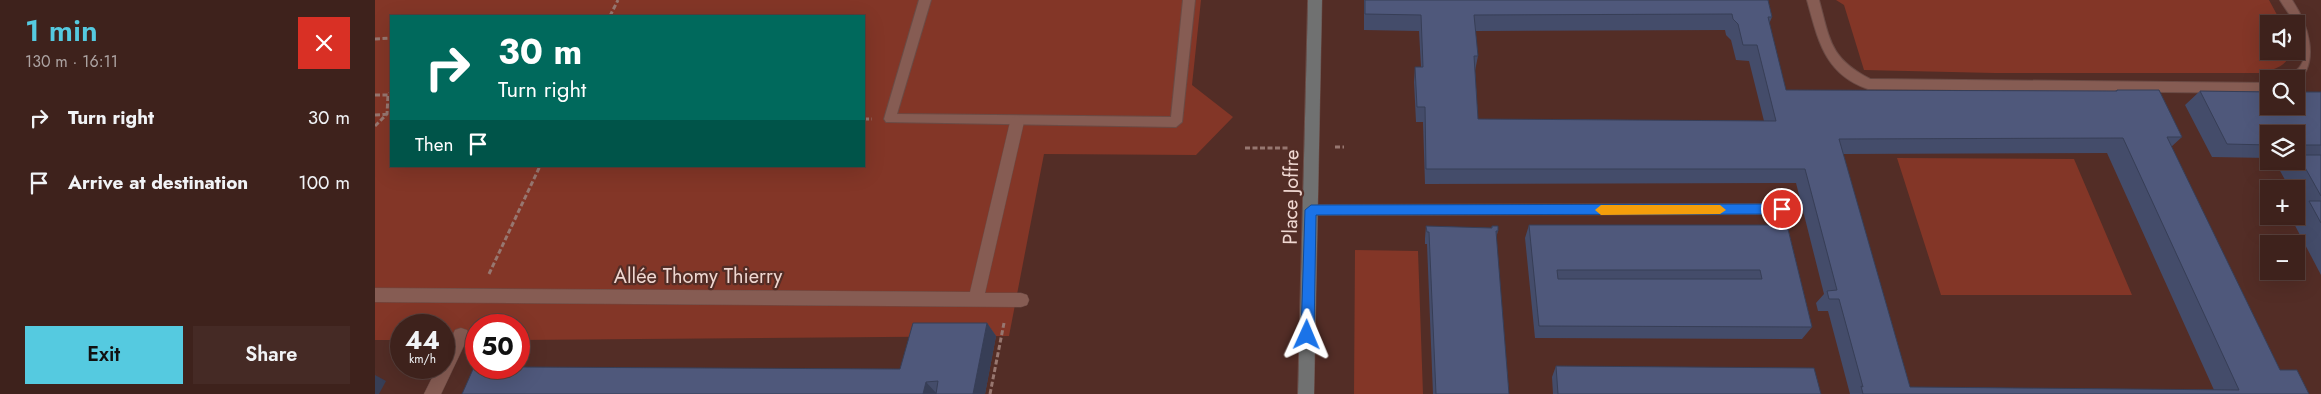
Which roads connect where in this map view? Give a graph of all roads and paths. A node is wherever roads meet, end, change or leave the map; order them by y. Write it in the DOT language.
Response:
graph roads {
  1 [pos="618,0"];
  2 [pos="925,0"];
  3 [pos="1189,0"];
  4 [pos="1315,0"];
  5 [pos="1813,0"];
  6 [pos="2286,0"];
  7 [pos="610,15"];
  8 [pos="390,38"];
  9 [pos="375,39"];
  10 [pos="2304,70"];
  11 [pos="2260,88"];
  12 [pos="375,95"];
  13 [pos="388,95"];
  14 [pos="389,114"];
  15 [pos="375,115"];
  16 [pos="1017,122"];
  17 [pos="375,126"];
  18 [pos="540,167"];
  19 [pos="1782,209"];
  20 [pos="1311,210"];
  21 [pos="375,295"];
  22 [pos="479,296"];
  23 [pos="976,300"];
  24 [pos="1015,300"];
  25 [pos="461,334"];
  26 [pos="432,394"];
  27 [pos="990,394"];
  28 [pos="1306,394"];
  1 -- 7 [label="path"];
  2 -- 16 [label="lane"];
  3 -- 16 [label="lane"];
  4 -- 20 [label="main road, Place Joffre"];
  5 -- 11 [label="lane"];
  6 -- 10 [label="lane"];
  8 -- 9 [label="path"];
  12 -- 13 [label="path"];
  13 -- 14 [label="path"];
  14 -- 15 [label="path"];
  14 -- 17 [label="path"];
  16 -- 23 [label="street"];
  18 -- 22 [label="path"];
  19 -- 20 [label="lane"];
  20 -- 28 [label="main road, Place Joffre"];
  21 -- 22 [label="street, Allée Thomy Thierry"];
  22 -- 23 [label="street, Allée Thomy Thierry"];
  23 -- 24 [label="street, Allée Thomy Thierry"];
  24 -- 27 [label="path"];
  25 -- 26 [label="street"];
}
